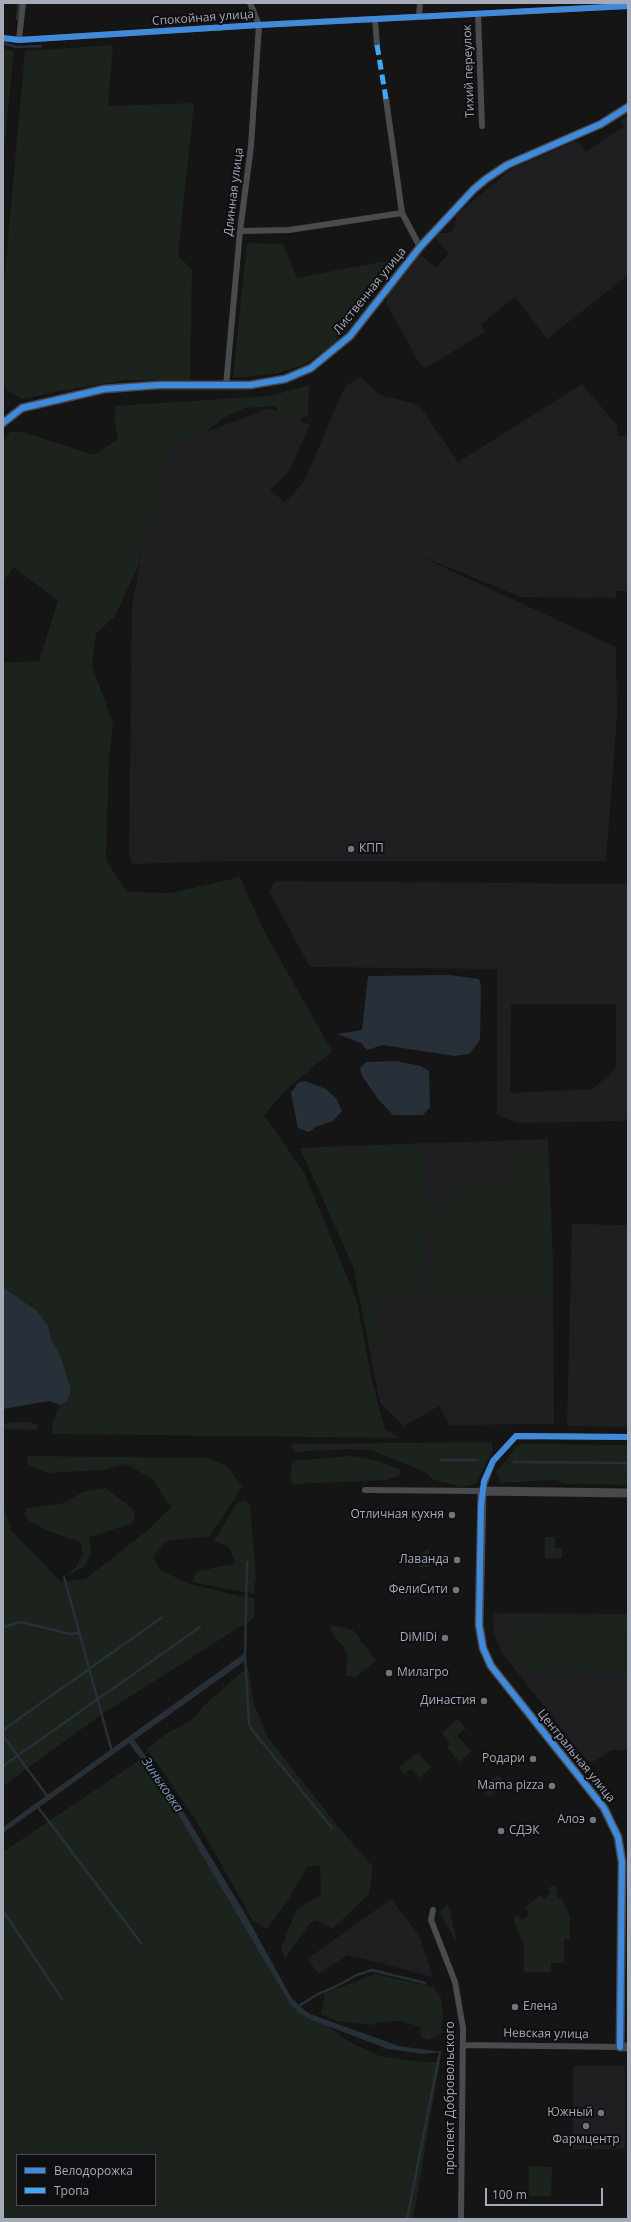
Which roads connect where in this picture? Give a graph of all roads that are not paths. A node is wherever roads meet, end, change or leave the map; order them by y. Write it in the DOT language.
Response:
graph roads {
  1 [pos="23,3"];
  2 [pos="250,3"];
  3 [pos="420,3"];
  4 [pos="517,3"];
  5 [pos="601,5"];
  6 [pos="628,6"];
  7 [pos="517,11"];
  8 [pos="478,14"];
  9 [pos="419,16"];
  10 [pos="376,18"];
  11 [pos="259,25"];
  12 [pos="3,38"];
  13 [pos="19,40"];
  14 [pos="377,45"];
  15 [pos="386,99"];
  16 [pos="628,107"];
  17 [pos="482,126"];
  18 [pos="402,213"];
  19 [pos="240,231"];
  20 [pos="420,247"];
  21 [pos="226,386"];
  22 [pos="3,423"];
  23 [pos="628,1437"];
  24 [pos="365,1490"];
  25 [pos="482,1491"];
  26 [pos="628,1493"];
  27 [pos="433,1910"];
  28 [pos="624,2027"];
  29 [pos="464,2045"];
  30 [pos="624,2047"];
  31 [pos="461,2219"];
  1 -- 13 [label="street"];
  2 -- 11 [label="street, Длинная улица"];
  3 -- 9 [label="street"];
  4 -- 7 [label="street"];
  5 -- 6 [label="street, Спокойная улица"];
  5 -- 7 [label="street, Спокойная улица"];
  7 -- 8 [label="street, Спокойная улица"];
  8 -- 9 [label="street, Спокойная улица"];
  8 -- 17 [label="street, Тихий переулок"];
  9 -- 10 [label="street, Спокойная улица"];
  10 -- 11 [label="street, Спокойная улица"];
  10 -- 14 [label="street"];
  11 -- 13 [label="street, Спокойная улица"];
  11 -- 19 [label="street, Длинная улица"];
  12 -- 13 [label="street, Спокойная улица"];
  15 -- 18 [label="street"];
  16 -- 20 [label="street, Лиственная улица"];
  18 -- 19 [label="street"];
  18 -- 20 [label="street"];
  19 -- 21 [label="street, Длинная улица"];
  20 -- 21 [label="street, Лиственная улица"];
  21 -- 22 [label="street, Лиственная улица"];
  23 -- 25 [label="street"];
  24 -- 25 [label="street"];
  25 -- 26 [label="street"];
  25 -- 28 [label="street, Центральная улица"];
  27 -- 29 [label="street, проспект Добровольского"];
  28 -- 30 [label="street, Центральная улица"];
  29 -- 30 [label="street, Невская улица"];
  29 -- 31 [label="street, проспект Добровольского"];
}
